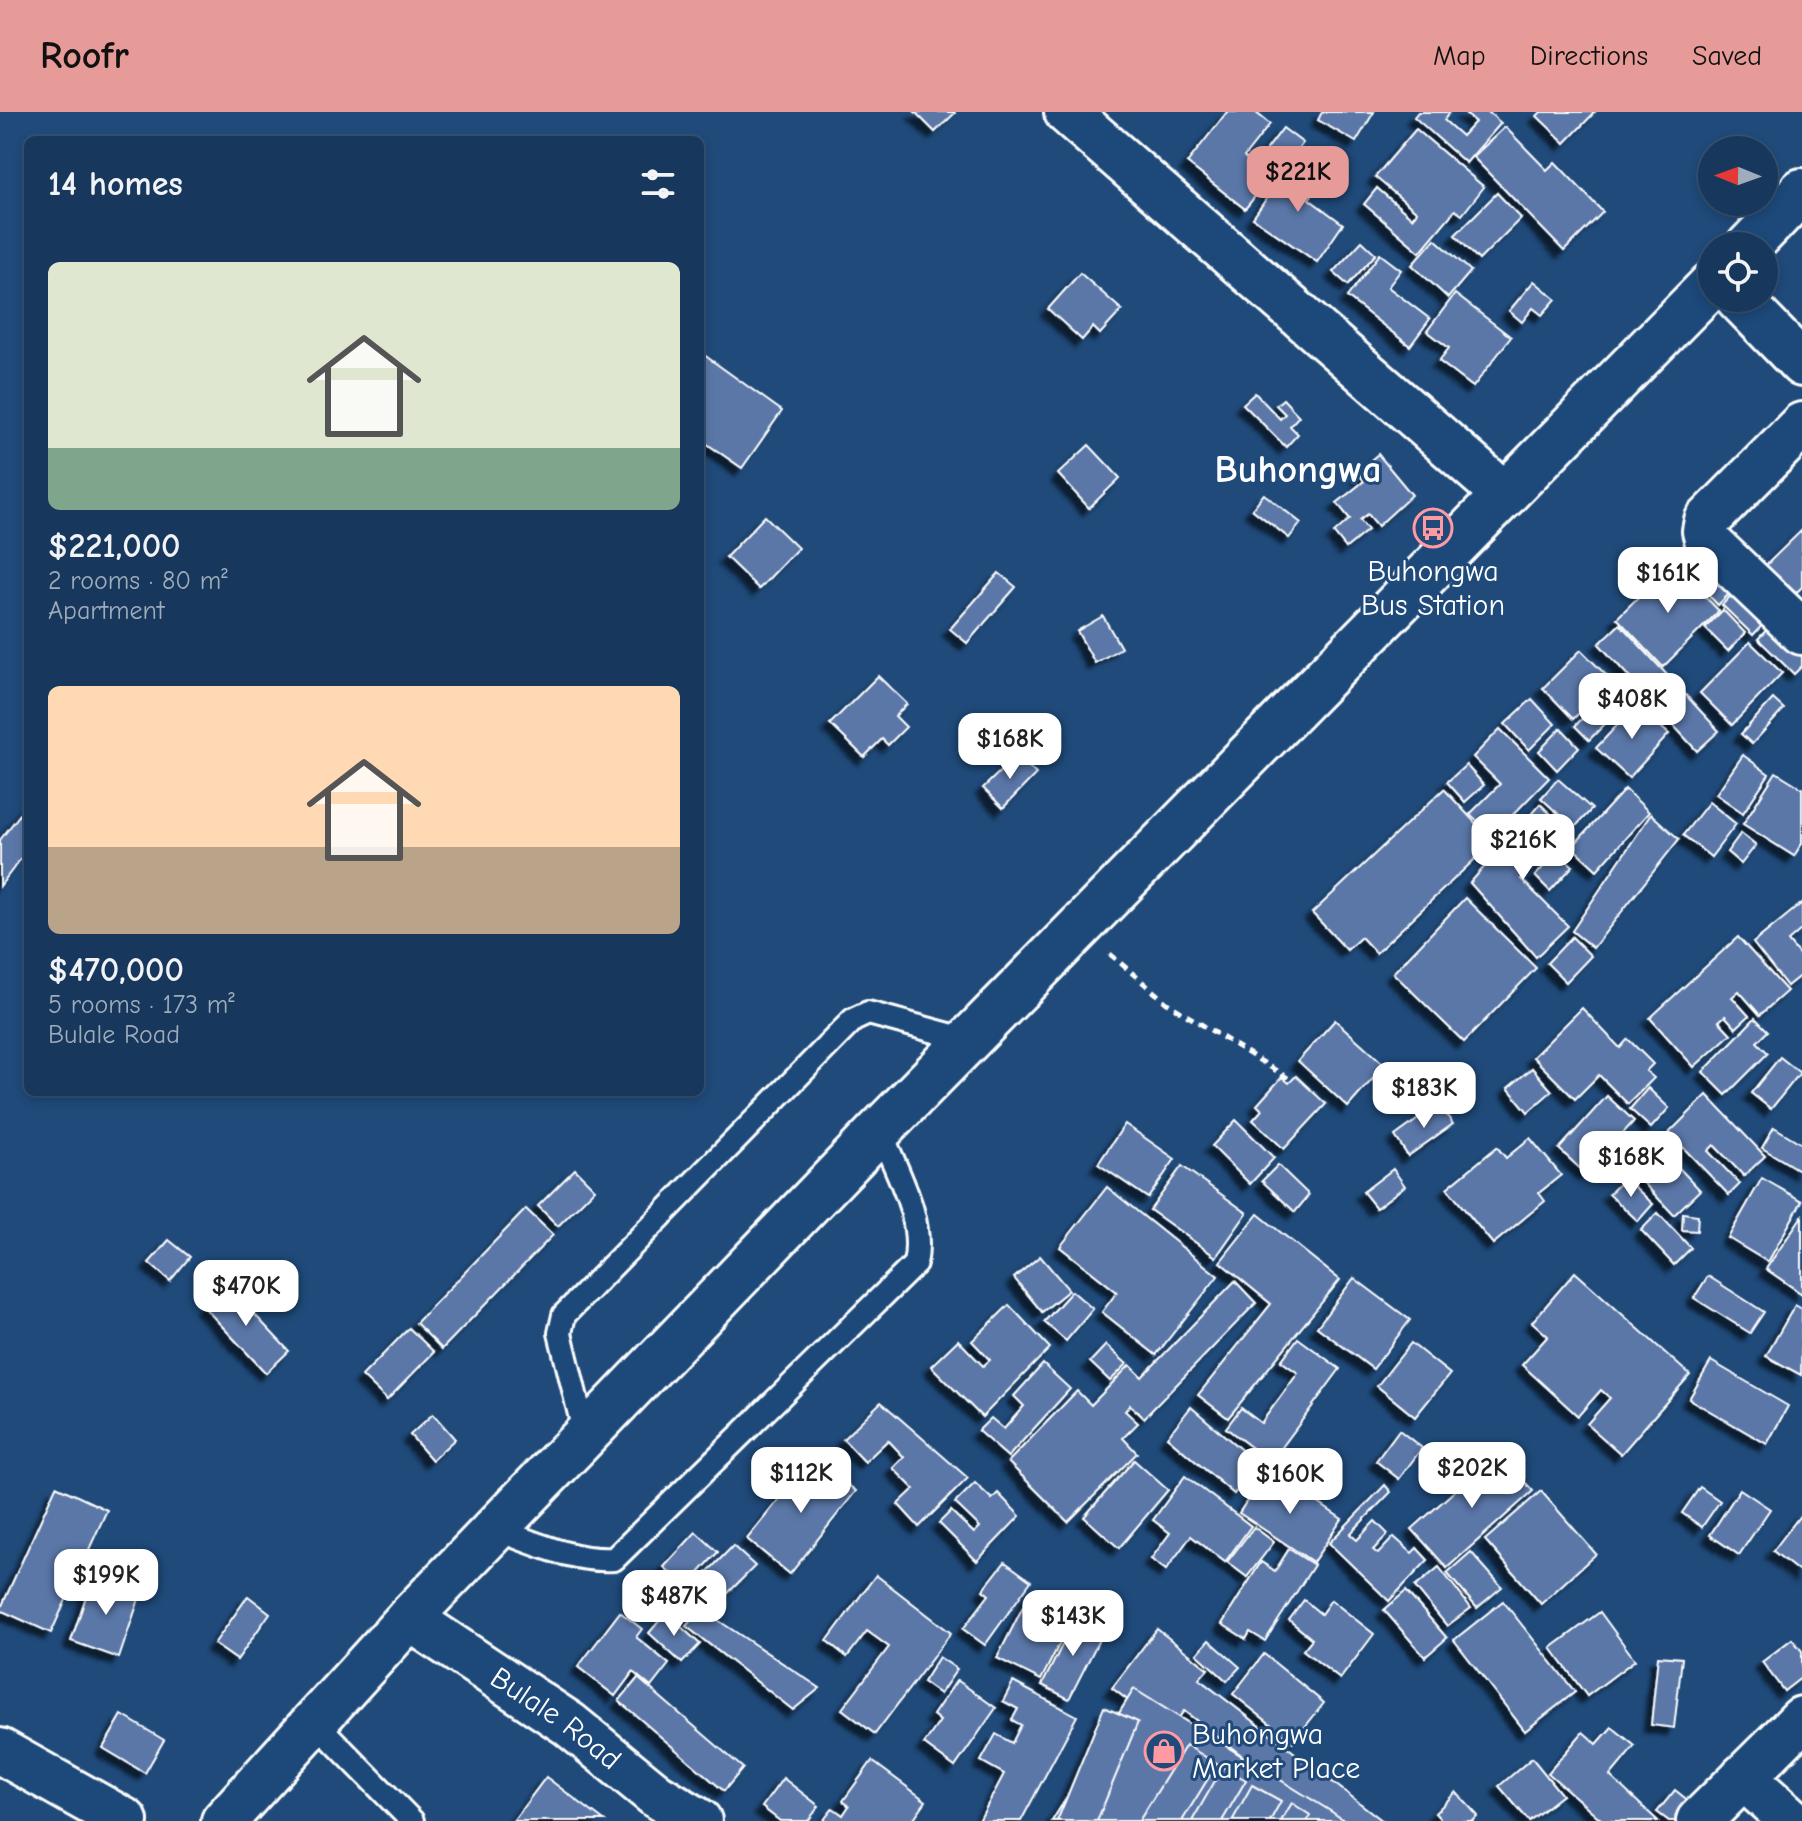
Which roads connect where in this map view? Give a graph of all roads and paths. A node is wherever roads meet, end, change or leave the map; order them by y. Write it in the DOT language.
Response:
graph roads {
  1 [pos="1067,112"];
  2 [pos="1802,191"];
  3 [pos="1762,232"];
  4 [pos="1698,298"];
  5 [pos="1752,312"];
  6 [pos="1802,364"];
  7 [pos="1802,425"];
  8 [pos="1505,495"];
  9 [pos="1802,632"];
  10 [pos="1079,927"];
  11 [pos="968,1040"];
  12 [pos="1288,1078"];
  13 [pos="880,1130"];
  14 [pos="585,1435"];
  15 [pos="495,1529"];
  16 [pos="409,1618"];
  17 [pos="1802,1719"];
  18 [pos="315,1722"];
  19 [pos="0,1751"];
  20 [pos="1743,1777"];
  21 [pos="125,1821"];
  22 [pos="224,1821"];
  23 [pos="412,1821"];
  24 [pos="699,1821"];
  25 [pos="1699,1821"];
  26 [pos="1792,1821"];
  1 -- 8 [label="main road"];
  2 -- 3 [label="main road"];
  4 -- 8 [label="main road"];
  5 -- 6 [label="main road"];
  7 -- 9 [label="main road"];
  8 -- 10 [label="main road"];
  10 -- 11 [label="main road"];
  10 -- 12 [label="path"];
  11 -- 13 [label="main road"];
  11 -- 14 [label="lane"];
  13 -- 14 [label="main road"];
  13 -- 15 [label="lane"];
  14 -- 15 [label="main road"];
  15 -- 16 [label="main road"];
  16 -- 18 [label="main road"];
  16 -- 24 [label="main road, Bulale Road"];
  17 -- 20 [label="main road"];
  18 -- 22 [label="main road"];
  18 -- 23 [label="lane"];
  19 -- 21 [label="main road"];
  20 -- 25 [label="main road"];
  20 -- 26 [label="main road"];
}
